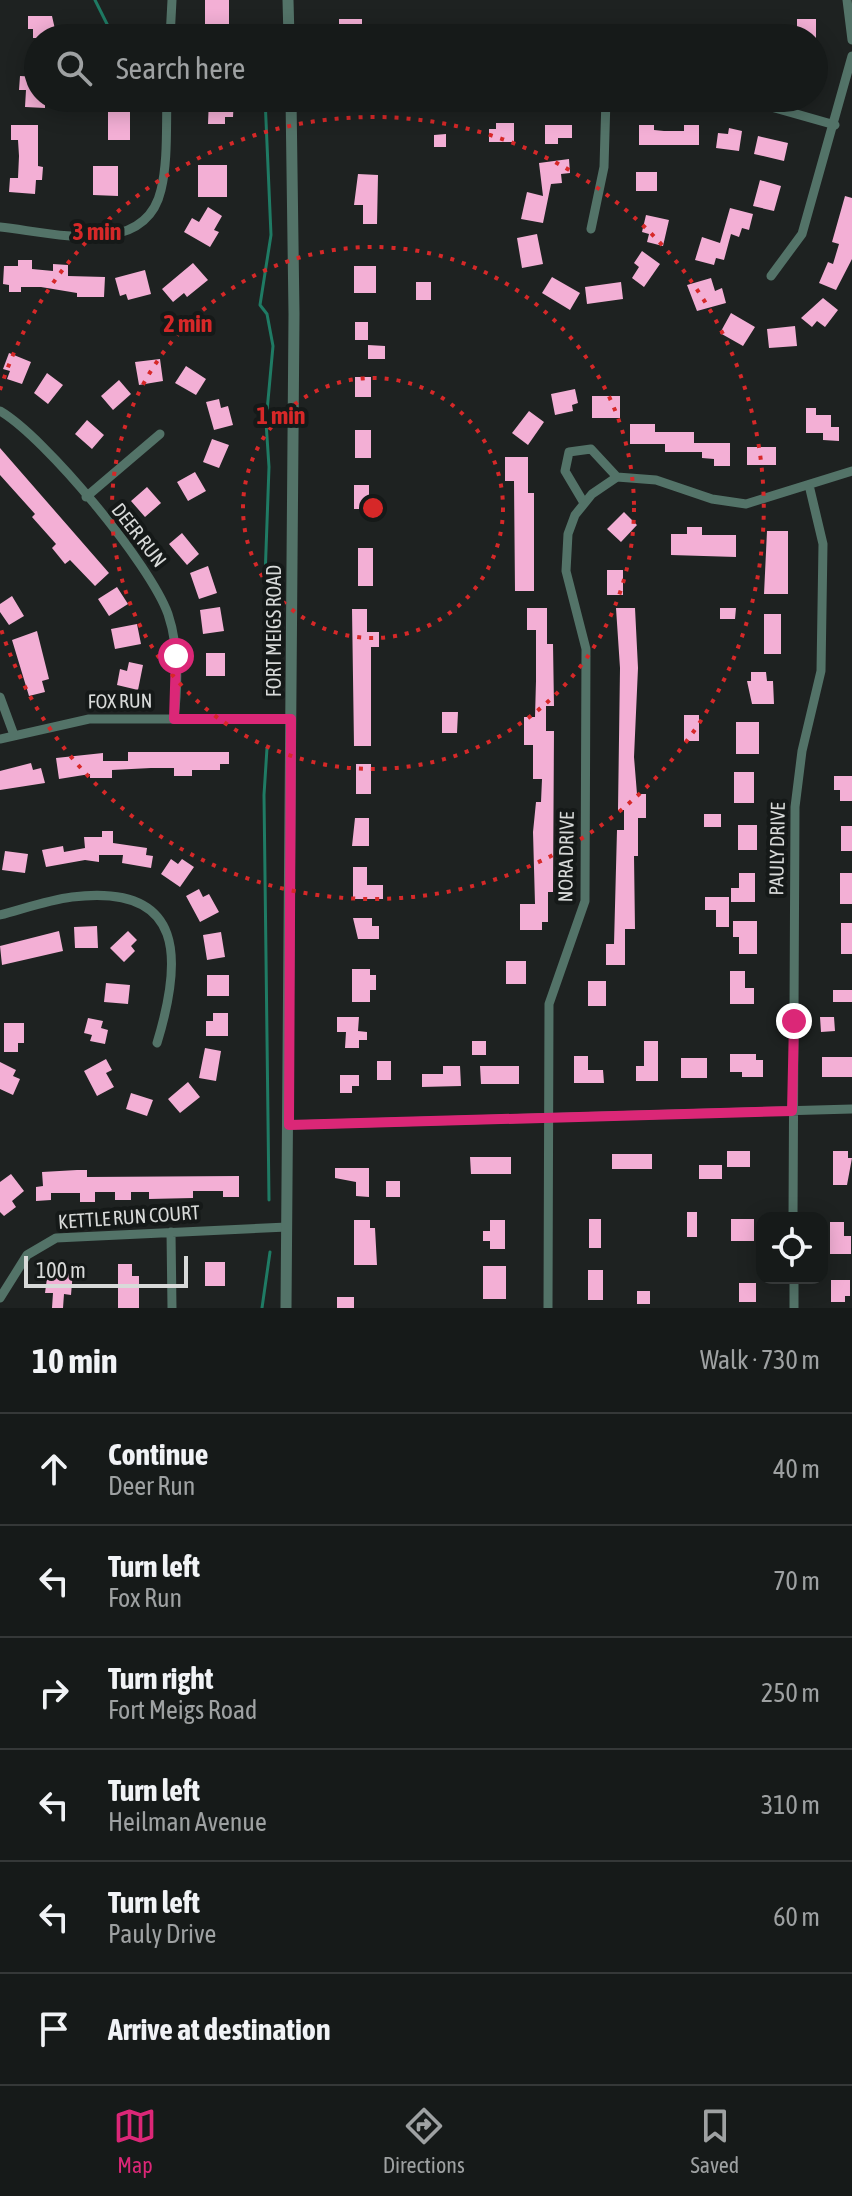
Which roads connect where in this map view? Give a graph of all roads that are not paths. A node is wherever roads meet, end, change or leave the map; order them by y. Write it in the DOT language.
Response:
graph roads {
  1 [pos="172,0"];
  2 [pos="288,0"];
  3 [pos="847,0"];
  4 [pos="171,24"];
  5 [pos="289,24"];
  6 [pos="852,40"];
  7 [pos="852,56"];
  8 [pos="166,112"];
  9 [pos="291,112"];
  10 [pos="606,112"];
  11 [pos="789,112"];
  12 [pos="835,125"];
  13 [pos="0,227"];
  14 [pos="591,229"];
  15 [pos="771,276"];
  16 [pos="0,411"];
  17 [pos="160,434"];
  18 [pos="852,471"];
  19 [pos="617,477"];
  20 [pos="809,485"];
  21 [pos="86,497"];
  22 [pos="584,503"];
  23 [pos="0,697"];
  24 [pos="174,719"];
  25 [pos="291,719"];
  26 [pos="14,735"];
  27 [pos="0,739"];
  28 [pos="0,915"];
  29 [pos="157,1043"];
  30 [pos="852,1109"];
  31 [pos="792,1111"];
  32 [pos="549,1118"];
  33 [pos="289,1125"];
  34 [pos="793,1212"];
  35 [pos="287,1227"];
  36 [pos="171,1232"];
  37 [pos="794,1284"];
  38 [pos="0,1298"];
  39 [pos="172,1308"];
  40 [pos="286,1308"];
  41 [pos="548,1308"];
  42 [pos="794,1308"];
  1 -- 4 [label="street"];
  2 -- 5 [label="street"];
  3 -- 6 [label="street"];
  7 -- 12 [label="street"];
  8 -- 13 [label="street"];
  9 -- 25 [label="street, FORT MEIGS ROAD"];
  10 -- 14 [label="street"];
  11 -- 12 [label="street"];
  12 -- 15 [label="street"];
  16 -- 21 [label="street, DEER RUN"];
  17 -- 21 [label="street"];
  18 -- 20 [label="street"];
  19 -- 20 [label="street"];
  19 -- 22 [label="street, NORA DRIVE"];
  19 -- 22 [label="street"];
  20 -- 31 [label="street, PAULY DRIVE"];
  21 -- 24 [label="street, DEER RUN"];
  22 -- 32 [label="street, NORA DRIVE"];
  23 -- 26 [label="street"];
  24 -- 25 [label="street, FOX RUN"];
  24 -- 26 [label="street, FOX RUN"];
  25 -- 33 [label="street, FORT MEIGS ROAD"];
  26 -- 27 [label="street, FOX RUN"];
  28 -- 29 [label="street"];
  30 -- 31 [label="street"];
  31 -- 32 [label="street"];
  31 -- 34 [label="street, PAULY DRIVE"];
  32 -- 33 [label="street"];
  32 -- 41 [label="street, NORA DRIVE"];
  33 -- 35 [label="street, FORT MEIGS ROAD"];
  35 -- 36 [label="street, KETTLE RUN COURT"];
  35 -- 40 [label="street, FORT MEIGS ROAD"];
  36 -- 38 [label="street, KETTLE RUN COURT"];
  36 -- 39 [label="street"];
  37 -- 42 [label="street"];
}
